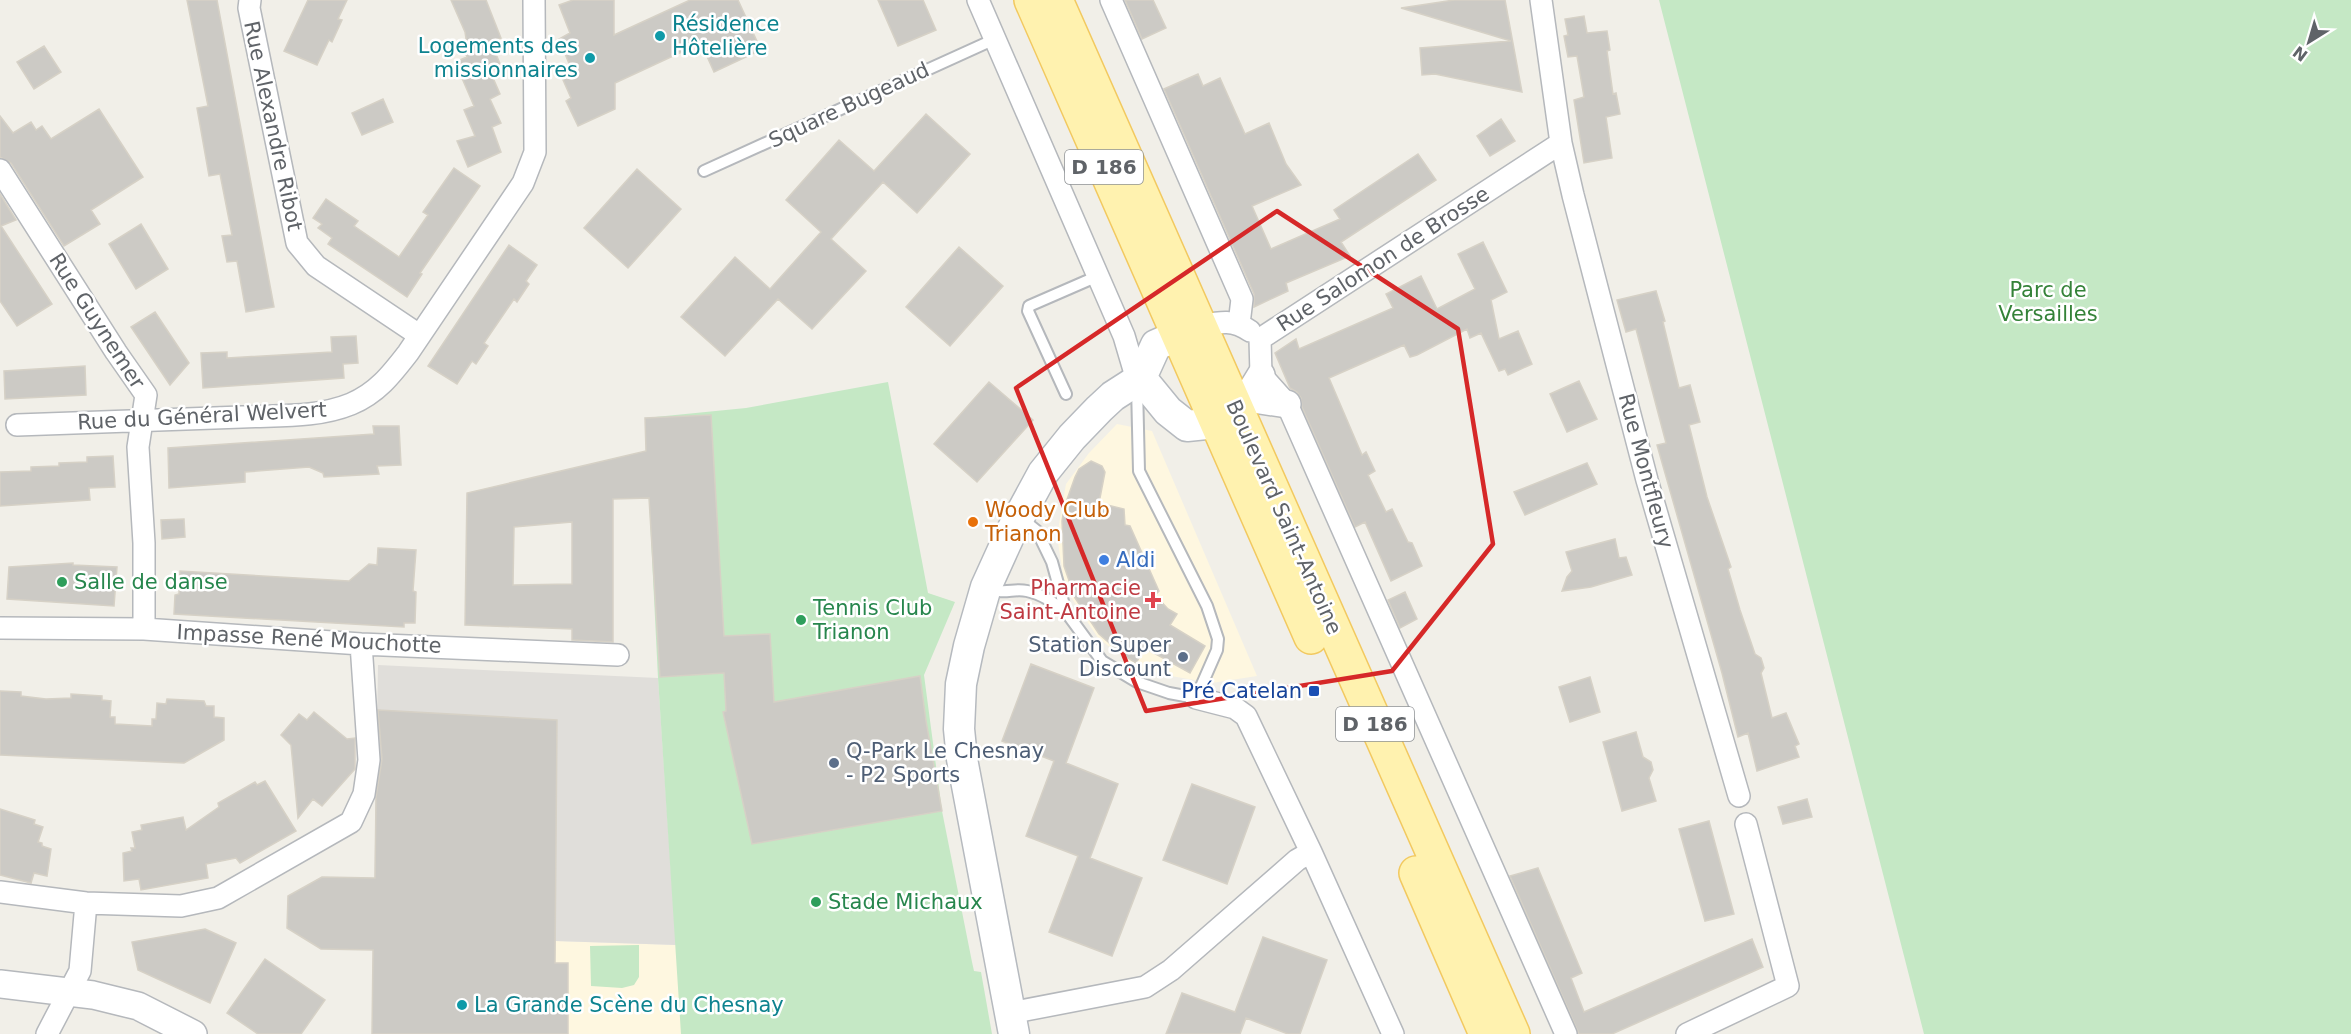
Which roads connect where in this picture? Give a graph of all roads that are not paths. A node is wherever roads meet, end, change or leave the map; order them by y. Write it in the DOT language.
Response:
graph roads {
  1 [pos="250,0"];
  2 [pos="534,0"];
  3 [pos="978,0"];
  4 [pos="1031,0"];
  5 [pos="1056,0"];
  6 [pos="1111,0"];
  7 [pos="1540,0"];
  8 [pos="994,39"];
  9 [pos="1561,143"];
  10 [pos="0,170"];
  11 [pos="704,171"];
  12 [pos="1098,276"];
  13 [pos="1239,324"];
  14 [pos="1189,330"];
  15 [pos="419,335"];
  16 [pos="1260,339"];
  17 [pos="1261,375"];
  18 [pos="1139,379"];
  19 [pos="1066,394"];
  20 [pos="1287,404"];
  21 [pos="1232,413"];
  22 [pos="144,422"];
  23 [pos="17,425"];
  24 [pos="1019,516"];
  25 [pos="986,587"];
  26 [pos="1066,612"];
  27 [pos="0,628"];
  28 [pos="144,629"];
  29 [pos="361,644"];
  30 [pos="618,655"];
  31 [pos="1196,698"];
  32 [pos="1738,796"];
  33 [pos="1746,824"];
  34 [pos="1311,852"];
  35 [pos="0,892"];
  36 [pos="86,903"];
  37 [pos="0,984"];
  38 [pos="70,992"];
  39 [pos="1012,1023"];
  40 [pos="47,1034"];
  41 [pos="193,1034"];
  42 [pos="1393,1034"];
  43 [pos="1486,1034"];
  44 [pos="1513,1034"];
  45 [pos="1566,1034"];
  46 [pos="1688,1034"];
  1 -- 15 [label="street, Rue Alexandre Ribot"];
  2 -- 15 [label="street, Rue du Général Welvert"];
  3 -- 8 [label="street"];
  4 -- 14 [label="main road, Boulevard Saint-Antoine / D 186"];
  5 -- 14 [label="main road, Boulevard Saint-Antoine / D 186"];
  6 -- 13 [label="street"];
  7 -- 9 [label="street, Rue Montfleury"];
  8 -- 11 [label="lane, Square Bugeaud"];
  8 -- 12 [label="street"];
  9 -- 16 [label="street, Rue Salomon de Brosse"];
  9 -- 32 [label="street, Rue Montfleury"];
  10 -- 22 [label="street, Rue Guynemer"];
  12 -- 18 [label="street"];
  12 -- 19 [label="lane"];
  13 -- 14 [label="street"];
  13 -- 16 [label="street, Rue Salomon de Brosse"];
  14 -- 18 [label="main road"];
  14 -- 21 [label="main road, Boulevard Saint-Antoine / D 186"];
  15 -- 22 [label="street, Rue du Général Welvert"];
  16 -- 17 [label="street, Boulevard Saint-Antoine"];
  17 -- 20 [label="street, Boulevard Saint-Antoine"];
  17 -- 21 [label="street"];
  18 -- 21 [label="main road"];
  18 -- 24 [label="main road"];
  18 -- 31 [label="lane"];
  20 -- 21 [label="street"];
  20 -- 45 [label="street, Boulevard Saint-Antoine"];
  21 -- 43 [label="main road, Boulevard Saint-Antoine / D 186"];
  21 -- 44 [label="main road, Boulevard Saint-Antoine / D 186"];
  22 -- 23 [label="street, Rue du Général Welvert"];
  22 -- 28 [label="street, Rue Guynemer"];
  24 -- 25 [label="main road"];
  24 -- 26 [label="lane"];
  25 -- 26 [label="lane"];
  25 -- 39 [label="main road"];
  26 -- 31 [label="lane"];
  27 -- 28 [label="street, Impasse René Mouchotte"];
  28 -- 29 [label="street, Impasse René Mouchotte"];
  29 -- 30 [label="street, Impasse René Mouchotte"];
  29 -- 36 [label="street"];
  31 -- 34 [label="street"];
  33 -- 46 [label="street"];
  34 -- 39 [label="street"];
  34 -- 42 [label="street"];
  35 -- 36 [label="street"];
  36 -- 38 [label="street"];
  37 -- 38 [label="street"];
  38 -- 40 [label="street"];
  38 -- 41 [label="street"];
}
